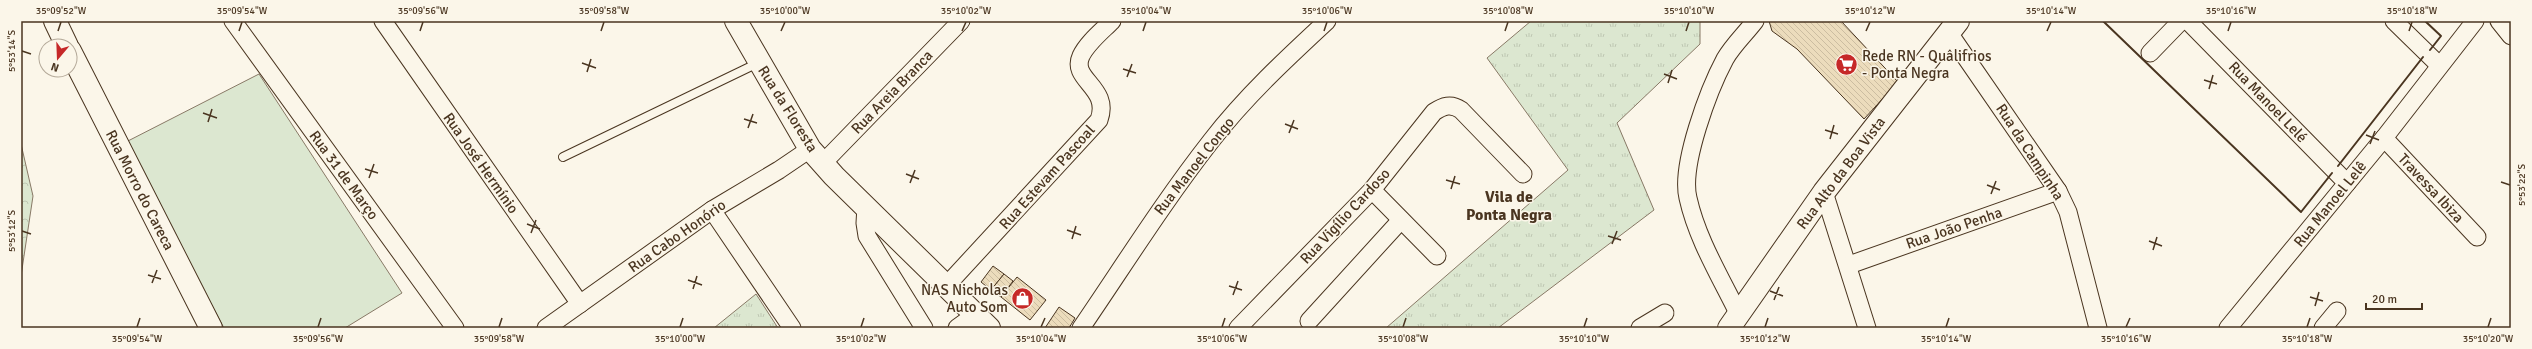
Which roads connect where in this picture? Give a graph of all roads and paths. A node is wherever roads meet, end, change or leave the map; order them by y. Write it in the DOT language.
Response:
graph roads {
  1 [pos="55,21"];
  2 [pos="233,21"];
  3 [pos="383,21"];
  4 [pos="736,21"];
  5 [pos="961,21"];
  6 [pos="1112,21"];
  7 [pos="1327,21"];
  8 [pos="1756,21"];
  9 [pos="2181,21"];
  10 [pos="2188,21"];
  11 [pos="2394,21"];
  12 [pos="2474,21"];
  13 [pos="2499,21"];
  14 [pos="1953,27"];
  15 [pos="2511,36"];
  16 [pos="63,38"];
  17 [pos="2150,54"];
  18 [pos="759,62"];
  19 [pos="2439,65"];
  20 [pos="78,67"];
  21 [pos="2384,138"];
  22 [pos="816,156"];
  23 [pos="563,157"];
  24 [pos="1523,174"];
  25 [pos="2347,183"];
  26 [pos="1372,190"];
  27 [pos="1824,192"];
  28 [pos="2058,192"];
  29 [pos="866,206"];
  30 [pos="712,210"];
  31 [pos="1401,220"];
  32 [pos="2477,237"];
  33 [pos="1437,256"];
  34 [pos="1849,265"];
  35 [pos="947,285"];
  36 [pos="580,304"];
  37 [pos="2337,312"];
  38 [pos="1665,313"];
  39 [pos="982,321"];
  40 [pos="1309,321"];
  41 [pos="1734,321"];
  42 [pos="210,328"];
  43 [pos="455,328"];
  44 [pos="546,328"];
  45 [pos="792,328"];
  46 [pos="924,328"];
  47 [pos="957,328"];
  48 [pos="1081,328"];
  49 [pos="1238,328"];
  50 [pos="1640,328"];
  51 [pos="1867,328"];
  52 [pos="2098,328"];
  53 [pos="2228,328"];
  54 [pos="2323,328"];
  1 -- 16 [label="street"];
  2 -- 43 [label="street, Rua 31 de Março"];
  3 -- 36 [label="street, Rua José Hermínio"];
  4 -- 18 [label="street, Rua da Floresta"];
  5 -- 22 [label="street, Rua Areia Branca"];
  6 -- 35 [label="street, Rua Estevam Pascoal"];
  7 -- 48 [label="street, Rua Manoel Congo"];
  8 -- 41 [label="street"];
  9 -- 17 [label="street"];
  10 -- 25 [label="street, Rua Manoel Lelé"];
  11 -- 19 [label="street"];
  12 -- 19 [label="street, Rua Manoel Lelê"];
  13 -- 15 [label="street"];
  14 -- 27 [label="street, Rua Alto da Boa Vista"];
  14 -- 28 [label="street, Rua da Campinha"];
  18 -- 22 [label="street, Rua da Floresta"];
  18 -- 23 [label="lane"];
  19 -- 21 [label="street, Rua Manoel Lelê"];
  20 -- 42 [label="street, Rua Morro do Careca"];
  21 -- 25 [label="street, Rua Manoel Lelê"];
  21 -- 32 [label="street, Travessa Ibiza"];
  22 -- 29 [label="street, Rua da Floresta"];
  22 -- 30 [label="street, Rua Cabo Honório"];
  24 -- 26 [label="street, Rua Vigílio Cardoso"];
  25 -- 53 [label="street, Rua Manoel Lelê"];
  26 -- 31 [label="street"];
  26 -- 49 [label="street, Rua Vigílio Cardoso"];
  27 -- 34 [label="street"];
  27 -- 41 [label="street, Rua Alto da Boa Vista"];
  28 -- 34 [label="street, Rua João Penha"];
  28 -- 52 [label="street, Rua da Campinha"];
  29 -- 35 [label="street, Rua da Floresta"];
  29 -- 46 [label="street"];
  30 -- 36 [label="street, Rua Cabo Honório"];
  30 -- 45 [label="street"];
  31 -- 33 [label="street"];
  31 -- 40 [label="street"];
  34 -- 51 [label="street"];
  35 -- 39 [label="street, Rua da Floresta"];
  36 -- 44 [label="street, Rua Cabo Honório"];
  37 -- 54 [label="street"];
  38 -- 50 [label="street"];
  39 -- 47 [label="street"];
}
